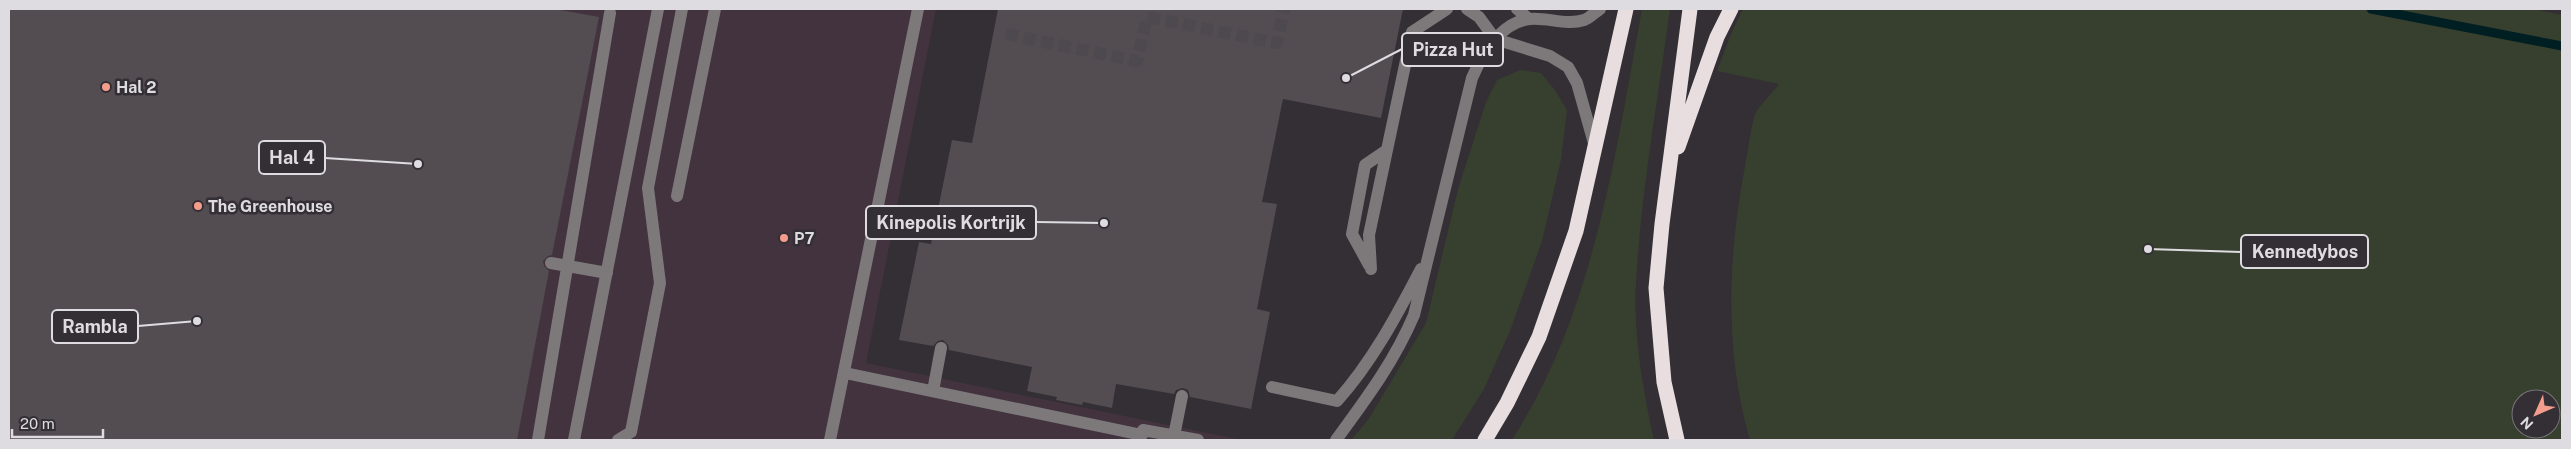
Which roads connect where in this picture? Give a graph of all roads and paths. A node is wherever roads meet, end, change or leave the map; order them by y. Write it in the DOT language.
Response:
graph roads {
  1 [pos="658,9"];
  2 [pos="682,9"];
  3 [pos="714,9"];
  4 [pos="918,9"];
  5 [pos="1467,9"];
  6 [pos="1517,9"];
  7 [pos="1600,9"];
  8 [pos="1626,9"];
  9 [pos="1690,9"];
  10 [pos="1731,9"];
  11 [pos="610,11"];
  12 [pos="1440,11"];
  13 [pos="1529,19"];
  14 [pos="1495,39"];
  15 [pos="1595,147"];
  16 [pos="1387,150"];
  17 [pos="1668,174"];
  18 [pos="677,196"];
  19 [pos="1432,246"];
  20 [pos="551,263"];
  21 [pos="607,273"];
  22 [pos="941,348"];
  23 [pos="845,373"];
  24 [pos="1272,387"];
  25 [pos="1350,387"];
  26 [pos="933,391"];
  27 [pos="1182,396"];
  28 [pos="1354,416"];
  29 [pos="1142,435"];
  30 [pos="635,436"];
  31 [pos="1174,436"];
  32 [pos="538,440"];
  33 [pos="574,440"];
  34 [pos="618,440"];
  35 [pos="830,440"];
  36 [pos="1198,440"];
  37 [pos="1336,440"];
  38 [pos="1485,440"];
  39 [pos="1677,440"];
  1 -- 21 [label="lane"];
  2 -- 30 [label="lane"];
  3 -- 18 [label="lane"];
  4 -- 23 [label="lane"];
  5 -- 14 [label="lane"];
  6 -- 13 [label="lane"];
  7 -- 13 [label="lane"];
  8 -- 15 [label="highway"];
  9 -- 17 [label="highway"];
  10 -- 17 [label="highway"];
  11 -- 32 [label="lane, bridge"];
  12 -- 16 [label="lane"];
  13 -- 14 [label="lane"];
  14 -- 15 [label="lane"];
  14 -- 19 [label="lane"];
  15 -- 38 [label="highway"];
  16 -- 16 [label="lane"];
  17 -- 39 [label="highway"];
  19 -- 25 [label="lane"];
  19 -- 28 [label="lane"];
  20 -- 21 [label="lane"];
  21 -- 33 [label="lane"];
  22 -- 26 [label="lane"];
  23 -- 26 [label="lane"];
  23 -- 35 [label="lane"];
  24 -- 25 [label="lane"];
  25 -- 28 [label="lane"];
  26 -- 29 [label="lane"];
  27 -- 31 [label="lane"];
  28 -- 37 [label="lane"];
  29 -- 31 [label="lane"];
  30 -- 34 [label="lane"];
  31 -- 36 [label="lane"];
}
